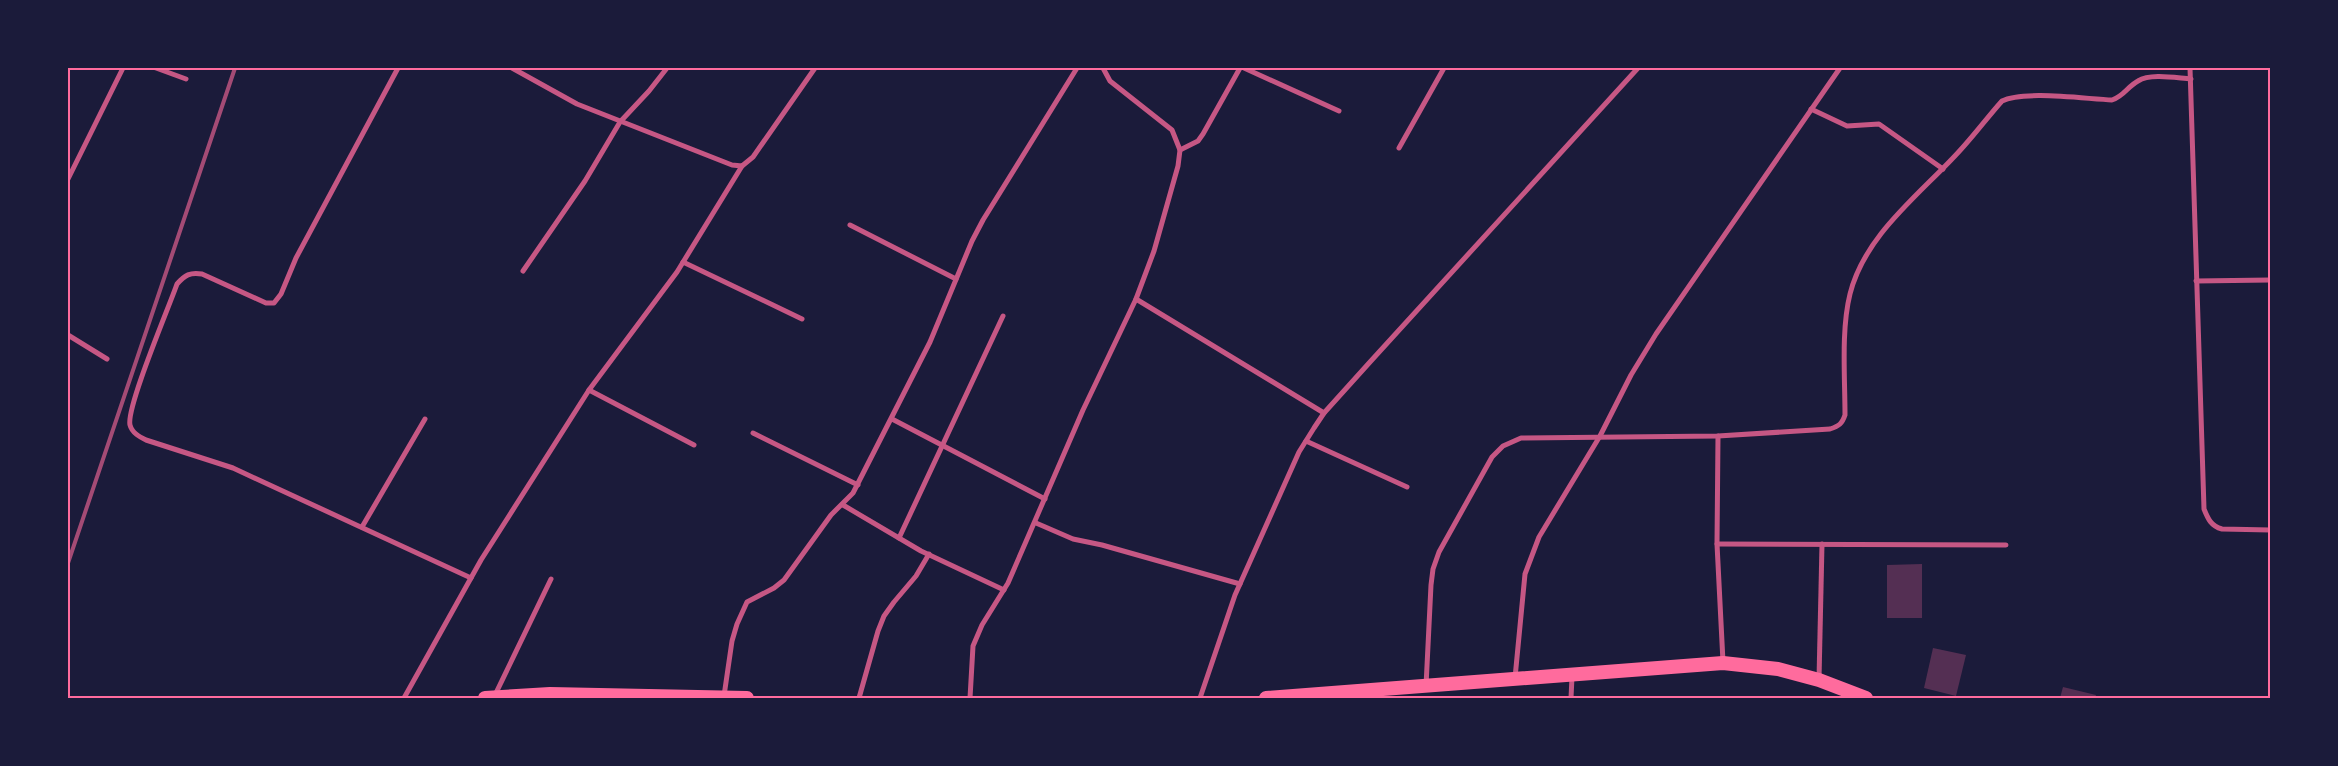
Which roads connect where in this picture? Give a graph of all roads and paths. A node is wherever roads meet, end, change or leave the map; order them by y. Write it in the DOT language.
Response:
graph roads {
  1 [pos="123,68"];
  2 [pos="156,68"];
  3 [pos="398,68"];
  4 [pos="512,68"];
  5 [pos="667,68"];
  6 [pos="815,68"];
  7 [pos="1077,68"];
  8 [pos="1103,68"];
  9 [pos="1242,68"];
  10 [pos="1444,68"];
  11 [pos="1638,68"];
  12 [pos="1840,68"];
  13 [pos="2190,68"];
  14 [pos="186,79"];
  15 [pos="2190,79"];
  16 [pos="1811,109"];
  17 [pos="1339,111"];
  18 [pos="620,122"];
  19 [pos="1398,148"];
  20 [pos="1180,150"];
  21 [pos="742,166"];
  22 [pos="1942,169"];
  23 [pos="68,179"];
  24 [pos="850,225"];
  25 [pos="683,262"];
  26 [pos="523,271"];
  27 [pos="956,278"];
  28 [pos="2196,280"];
  29 [pos="2270,280"];
  30 [pos="1136,298"];
  31 [pos="1003,316"];
  32 [pos="802,320"];
  33 [pos="68,335"];
  34 [pos="107,359"];
  35 [pos="588,390"];
  36 [pos="1324,413"];
  37 [pos="425,419"];
  38 [pos="892,419"];
  39 [pos="753,433"];
  40 [pos="1600,436"];
  41 [pos="1718,436"];
  42 [pos="1306,441"];
  43 [pos="694,445"];
  44 [pos="943,446"];
  45 [pos="858,485"];
  46 [pos="1408,487"];
  47 [pos="1045,499"];
  48 [pos="843,505"];
  49 [pos="1036,523"];
  50 [pos="362,527"];
  51 [pos="2270,530"];
  52 [pos="899,538"];
  53 [pos="1717,544"];
  54 [pos="1822,544"];
  55 [pos="2006,545"];
  56 [pos="929,554"];
  57 [pos="471,578"];
  58 [pos="551,579"];
  59 [pos="1240,584"];
  60 [pos="1004,590"];
  61 [pos="1723,663"];
  62 [pos="1572,674"];
  63 [pos="1515,679"];
  64 [pos="1819,680"];
  65 [pos="1426,686"];
  66 [pos="673,697"];
  67 [pos="404,698"];
  68 [pos="486,698"];
  69 [pos="493,698"];
  70 [pos="724,698"];
  71 [pos="746,698"];
  72 [pos="859,698"];
  73 [pos="970,698"];
  74 [pos="1200,698"];
  75 [pos="1266,698"];
  76 [pos="1287,698"];
  77 [pos="1571,698"];
  78 [pos="1866,698"];
  1 -- 23 [label="street"];
  2 -- 14 [label="street"];
  3 -- 50 [label="street"];
  4 -- 18 [label="street"];
  5 -- 18 [label="street"];
  6 -- 21 [label="street"];
  7 -- 27 [label="street"];
  8 -- 20 [label="street"];
  9 -- 17 [label="street"];
  9 -- 20 [label="street"];
  10 -- 19 [label="street"];
  11 -- 36 [label="street"];
  12 -- 16 [label="street"];
  13 -- 15 [label="street"];
  15 -- 22 [label="street"];
  15 -- 28 [label="street"];
  16 -- 22 [label="street"];
  16 -- 40 [label="street"];
  18 -- 21 [label="street"];
  18 -- 26 [label="street"];
  20 -- 30 [label="street"];
  21 -- 25 [label="street"];
  22 -- 41 [label="street"];
  24 -- 27 [label="street"];
  25 -- 32 [label="street"];
  25 -- 35 [label="street"];
  27 -- 38 [label="street"];
  28 -- 29 [label="street"];
  28 -- 51 [label="street"];
  30 -- 36 [label="street"];
  30 -- 47 [label="street"];
  31 -- 44 [label="street"];
  33 -- 34 [label="street"];
  35 -- 43 [label="street"];
  35 -- 57 [label="street"];
  36 -- 42 [label="street"];
  37 -- 50 [label="street"];
  38 -- 44 [label="street"];
  38 -- 45 [label="street"];
  39 -- 45 [label="street"];
  40 -- 41 [label="street"];
  40 -- 63 [label="street"];
  40 -- 65 [label="street"];
  41 -- 53 [label="street"];
  42 -- 46 [label="street"];
  42 -- 59 [label="street"];
  44 -- 47 [label="street"];
  44 -- 52 [label="street"];
  45 -- 48 [label="street"];
  47 -- 49 [label="street"];
  48 -- 52 [label="street"];
  48 -- 70 [label="street"];
  49 -- 59 [label="street"];
  49 -- 60 [label="street"];
  50 -- 57 [label="street"];
  52 -- 56 [label="street"];
  53 -- 54 [label="street"];
  53 -- 61 [label="street"];
  54 -- 55 [label="street"];
  54 -- 64 [label="street"];
  56 -- 60 [label="street"];
  56 -- 72 [label="street"];
  57 -- 67 [label="street"];
  58 -- 69 [label="street"];
  59 -- 74 [label="street"];
  60 -- 73 [label="street"];
  61 -- 62 [label="highway"];
  61 -- 64 [label="highway"];
  62 -- 63 [label="highway"];
  62 -- 77 [label="street"];
  63 -- 65 [label="highway"];
  64 -- 78 [label="highway"];
  65 -- 76 [label="highway"];
  66 -- 69 [label="highway"];
  66 -- 70 [label="highway"];
  68 -- 69 [label="highway"];
  70 -- 71 [label="highway"];
  75 -- 76 [label="highway"];
}
